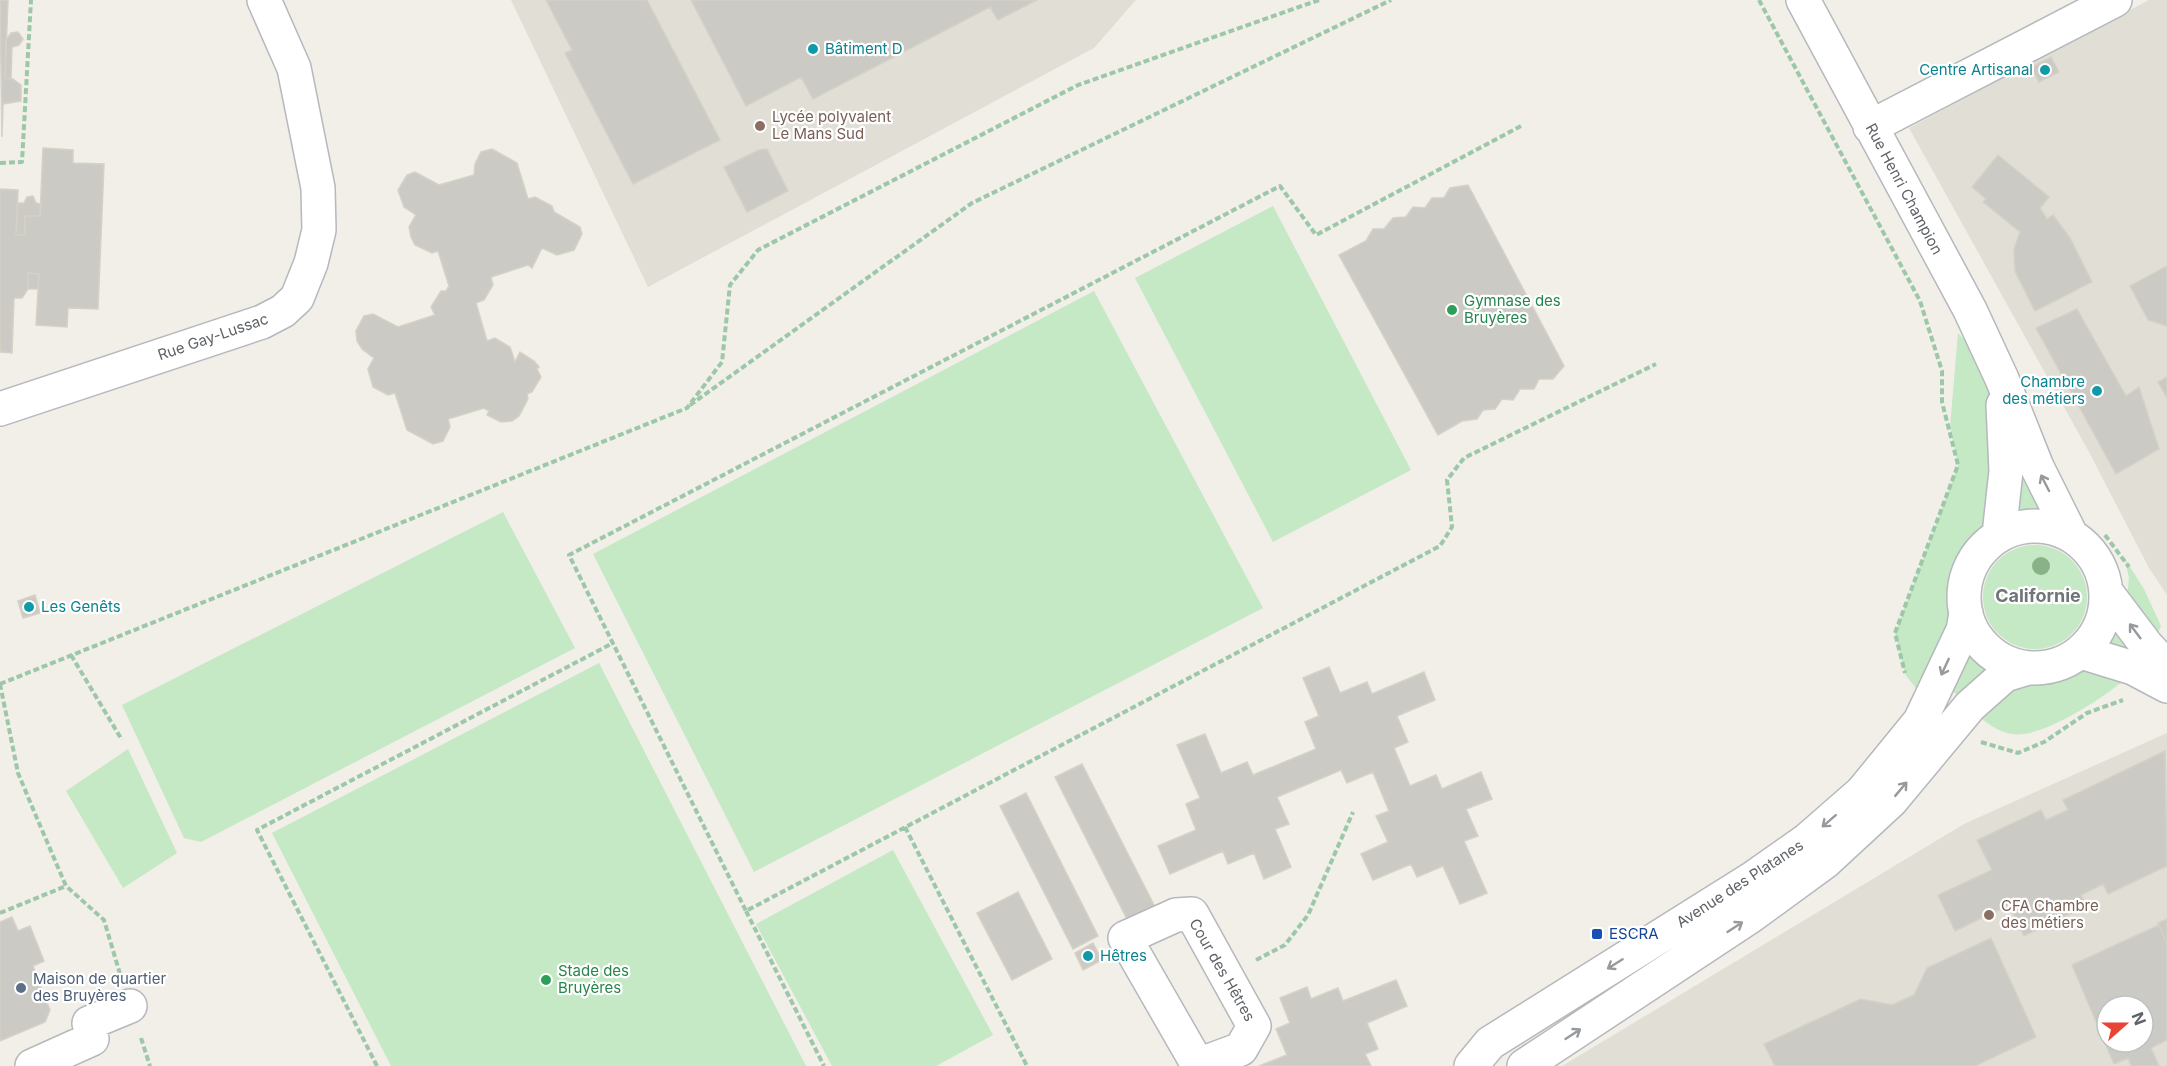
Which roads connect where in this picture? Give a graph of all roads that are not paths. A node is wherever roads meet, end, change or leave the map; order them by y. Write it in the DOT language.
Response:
graph roads {
  1 [pos="264,0"];
  2 [pos="1803,0"];
  3 [pos="2115,0"];
  4 [pos="1870,127"];
  5 [pos="2002,379"];
  6 [pos="0,409"];
  7 [pos="2087,534"];
  8 [pos="1999,535"];
  9 [pos="2107,593"];
  10 [pos="1966,613"];
  11 [pos="2081,652"];
  12 [pos="2167,667"];
  13 [pos="2028,668"];
  14 [pos="2167,687"];
  15 [pos="130,1006"];
  16 [pos="32,1066"];
  17 [pos="1198,1066"];
  18 [pos="1471,1066"];
  19 [pos="1524,1066"];
  1 -- 6 [label="street, Rue Gay-Lussac"];
  2 -- 4 [label="street, Rue Henri Champion"];
  3 -- 4 [label="street"];
  4 -- 5 [label="street, Rue Henri Champion"];
  7 -- 5 [label="street, Rue Henri Champion, one-way"];
  5 -- 8 [label="street, Rue Henri Champion"];
  7 -- 8 [label="street"];
  7 -- 9 [label="street"];
  8 -- 10 [label="street"];
  9 -- 11 [label="street"];
  12 -- 9 [label="street, one-way"];
  10 -- 13 [label="street"];
  10 -- 18 [label="street, Avenue des Platanes, one-way"];
  11 -- 13 [label="street"];
  11 -- 14 [label="street"];
  19 -- 13 [label="street, Avenue des Platanes, one-way"];
  15 -- 16 [label="street"];
  17 -- 17 [label="street, Cour des Hêtres"];
}
